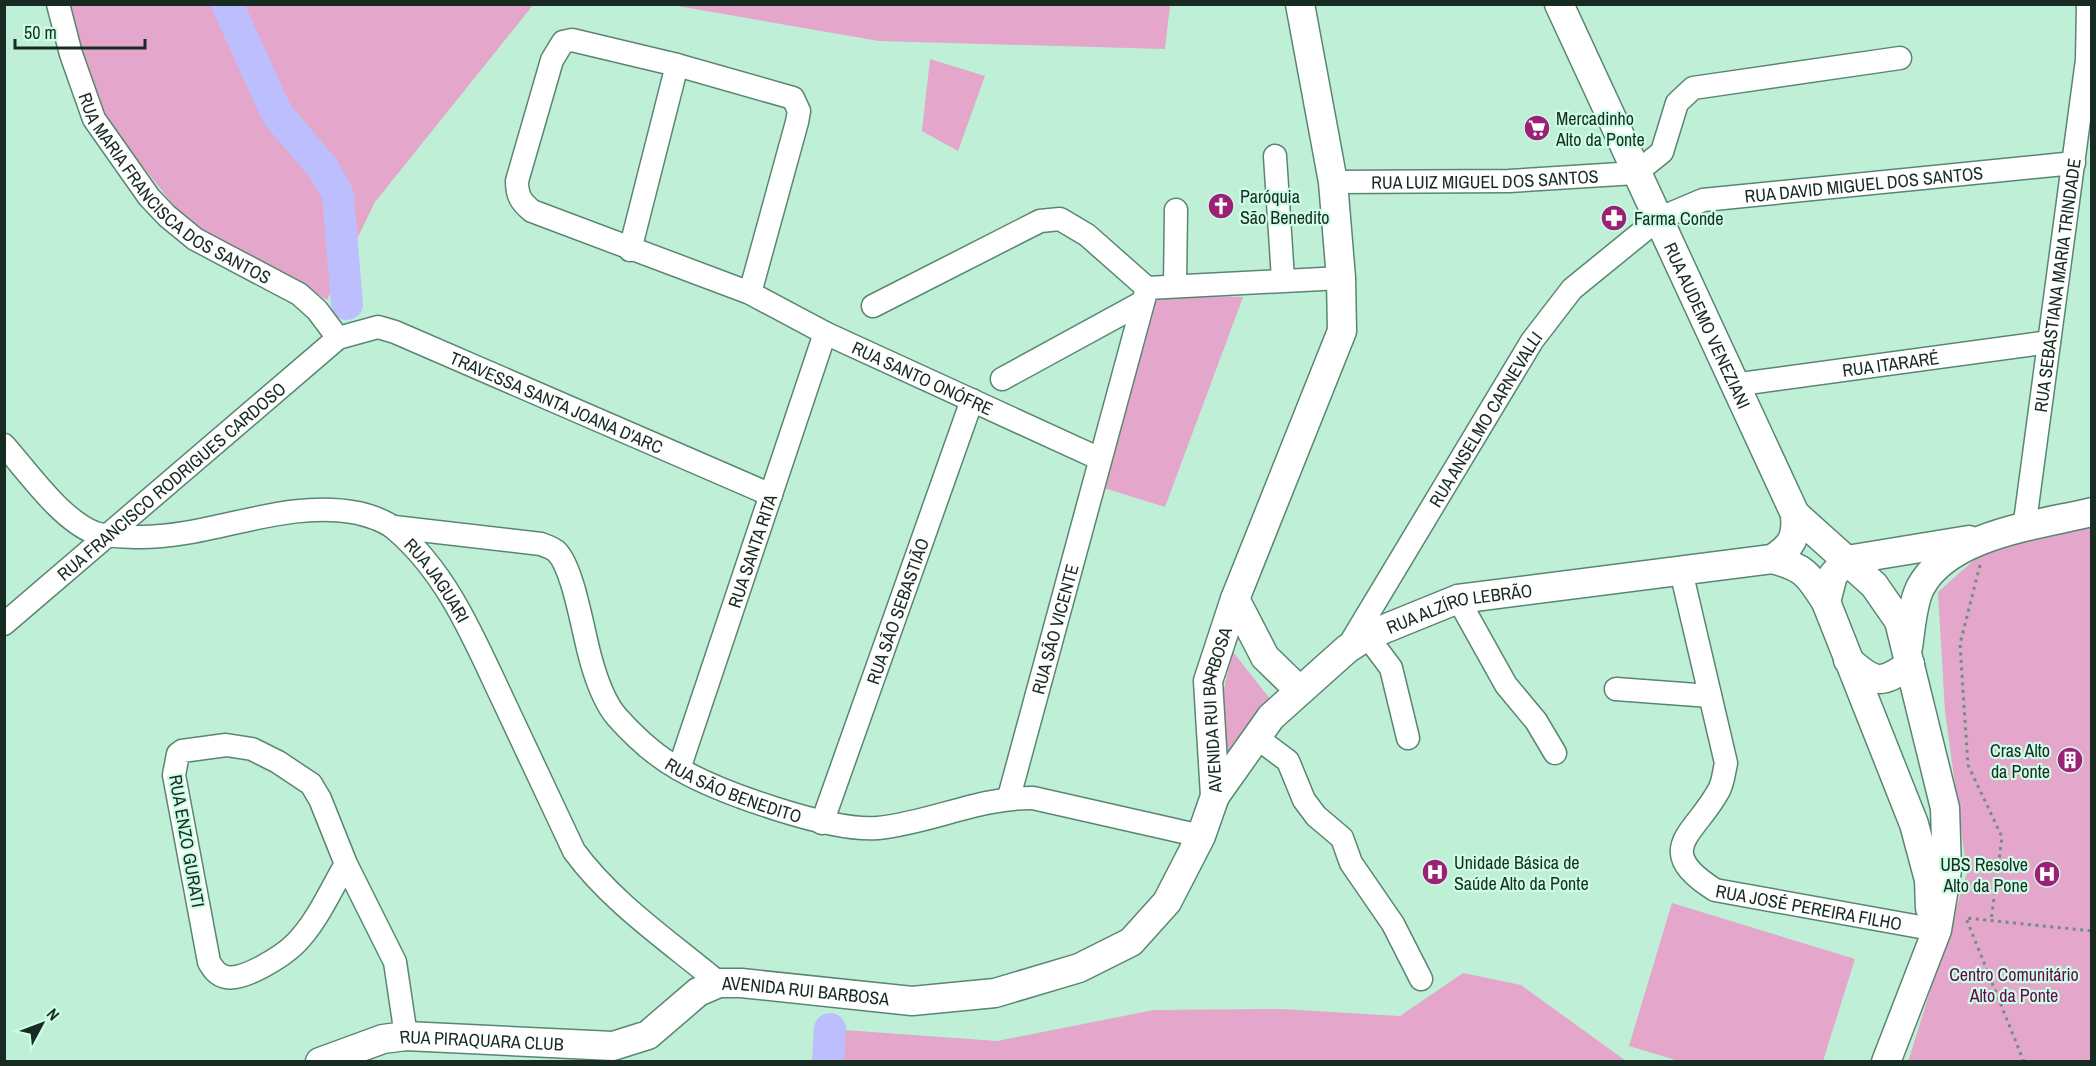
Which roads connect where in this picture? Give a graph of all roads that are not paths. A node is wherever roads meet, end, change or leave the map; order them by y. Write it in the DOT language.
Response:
graph roads {
  1 [pos="58,4"];
  2 [pos="1300,4"];
  3 [pos="1559,4"];
  4 [pos="2088,4"];
  5 [pos="1900,58"];
  6 [pos="677,65"];
  7 [pos="1275,156"];
  8 [pos="2074,163"];
  9 [pos="1636,173"];
  10 [pos="1333,182"];
  11 [pos="1176,210"];
  12 [pos="1658,219"];
  13 [pos="630,250"];
  14 [pos="1341,278"];
  15 [pos="1283,279"];
  16 [pos="1175,286"];
  17 [pos="750,293"];
  18 [pos="1145,295"];
  19 [pos="873,306"];
  20 [pos="825,333"];
  21 [pos="338,338"];
  22 [pos="2049,342"];
  23 [pos="1002,379"];
  24 [pos="1733,385"];
  25 [pos="972,400"];
  26 [pos="4,445"];
  27 [pos="1100,459"];
  28 [pos="771,495"];
  29 [pos="2091,512"];
  30 [pos="1795,514"];
  31 [pos="394,527"];
  32 [pos="2024,529"];
  33 [pos="107,536"];
  34 [pos="1986,537"];
  35 [pos="1772,559"];
  36 [pos="1847,560"];
  37 [pos="1681,571"];
  38 [pos="1235,599"];
  39 [pos="1458,599"];
  40 [pos="1826,602"];
  41 [pos="4,624"];
  42 [pos="1357,642"];
  43 [pos="1909,657"];
  44 [pos="1848,660"];
  45 [pos="1616,689"];
  46 [pos="1299,690"];
  47 [pos="1710,696"];
  48 [pos="1256,737"];
  49 [pos="1408,738"];
  50 [pos="1555,753"];
  51 [pos="679,769"];
  52 [pos="1215,796"];
  53 [pos="1009,797"];
  54 [pos="822,823"];
  55 [pos="1201,836"];
  56 [pos="346,864"];
  57 [pos="1934,933"];
  58 [pos="1421,979"];
  59 [pos="719,983"];
  60 [pos="648,1035"];
  61 [pos="406,1036"];
  62 [pos="320,1062"];
  63 [pos="1887,1062"];
  1 -- 21 [label="street, RUA MARIA FRANCISCA DOS SANTOS"];
  2 -- 10 [label="main road, AVENIDA RUI BARBOSA"];
  3 -- 9 [label="main road, RUA AUDEMO VENEZIANI"];
  4 -- 8 [label="street, RUA SEBASTIANA MARIA TRINDADE"];
  5 -- 9 [label="street"];
  6 -- 13 [label="street"];
  6 -- 13 [label="street, RUA SANTO ONÓFRE"];
  6 -- 17 [label="street"];
  7 -- 15 [label="street"];
  8 -- 12 [label="street, RUA DAVID MIGUEL DOS SANTOS"];
  8 -- 22 [label="street, RUA SEBASTIANA MARIA TRINDADE"];
  9 -- 10 [label="street, RUA LUIZ MIGUEL DOS SANTOS"];
  9 -- 12 [label="main road, RUA AUDEMO VENEZIANI"];
  10 -- 14 [label="main road, AVENIDA RUI BARBOSA"];
  11 -- 16 [label="street"];
  12 -- 24 [label="main road, RUA AUDEMO VENEZIANI"];
  12 -- 42 [label="street, RUA ANSELMO CARNEVALLI"];
  13 -- 17 [label="street, RUA SANTO ONÓFRE"];
  14 -- 15 [label="street"];
  14 -- 38 [label="main road, AVENIDA RUI BARBOSA"];
  15 -- 16 [label="street"];
  16 -- 18 [label="street"];
  17 -- 20 [label="street, RUA SANTO ONÓFRE"];
  18 -- 19 [label="street"];
  18 -- 23 [label="street"];
  18 -- 27 [label="street, RUA SÃO VICENTE"];
  20 -- 25 [label="street, RUA SANTO ONÓFRE"];
  20 -- 28 [label="street, RUA SANTA RITA"];
  21 -- 28 [label="street, TRAVESSA SANTA JOANA D'ARC"];
  21 -- 33 [label="street, RUA FRANCISCO RODRIGUES CARDOSO"];
  22 -- 24 [label="street, RUA ITARARÉ"];
  22 -- 32 [label="street, RUA SEBASTIANA MARIA TRINDADE"];
  24 -- 30 [label="main road, RUA AUDEMO VENEZIANI"];
  25 -- 27 [label="street, RUA SANTO ONÓFRE"];
  25 -- 54 [label="street, RUA SÃO SEBASTIÃO"];
  26 -- 33 [label="street, RUA JAGUARI"];
  27 -- 53 [label="street, RUA SÃO VICENTE"];
  28 -- 51 [label="street, RUA SANTA RITA"];
  29 -- 32 [label="main road"];
  30 -- 35 [label="main road"];
  30 -- 36 [label="main road, RUA AUDEMO VENEZIANI"];
  31 -- 33 [label="street, RUA JAGUARI"];
  31 -- 51 [label="street, RUA SÃO BENEDITO"];
  31 -- 59 [label="street, RUA JAGUARI"];
  32 -- 34 [label="main road"];
  33 -- 41 [label="street, RUA FRANCISCO RODRIGUES CARDOSO"];
  34 -- 36 [label="main road"];
  34 -- 43 [label="main road"];
  35 -- 37 [label="main road, RUA ALZÍRO LEBRÃO"];
  35 -- 40 [label="main road, RUA AUDEMO VENEZIANI"];
  36 -- 40 [label="main road"];
  36 -- 43 [label="main road, RUA AUDEMO VENEZIANI"];
  37 -- 39 [label="main road, RUA ALZÍRO LEBRÃO"];
  37 -- 47 [label="street, RUA JOSÉ PEREIRA FILHO"];
  38 -- 46 [label="main road"];
  38 -- 52 [label="main road, AVENIDA RUI BARBOSA"];
  39 -- 42 [label="main road, RUA ALZÍRO LEBRÃO"];
  39 -- 50 [label="street"];
  40 -- 44 [label="main road, RUA AUDEMO VENEZIANI"];
  42 -- 46 [label="main road, RUA ALZÍRO LEBRÃO"];
  42 -- 49 [label="street"];
  43 -- 44 [label="main road"];
  43 -- 57 [label="main road, RUA AUDEMO VENEZIANI"];
  44 -- 57 [label="main road, RUA AUDEMO VENEZIANI"];
  45 -- 47 [label="street"];
  46 -- 48 [label="main road, RUA ALZÍRO LEBRÃO"];
  47 -- 57 [label="street, RUA JOSÉ PEREIRA FILHO"];
  48 -- 52 [label="main road, RUA ALZÍRO LEBRÃO"];
  48 -- 58 [label="street"];
  51 -- 54 [label="street, RUA SÃO BENEDITO"];
  52 -- 55 [label="main road, AVENIDA RUI BARBOSA"];
  53 -- 54 [label="street, RUA SÃO BENEDITO"];
  53 -- 55 [label="street, RUA SÃO BENEDITO"];
  55 -- 59 [label="main road, AVENIDA RUI BARBOSA"];
  56 -- 56 [label="street, RUA ENZO GURATI"];
  56 -- 61 [label="street, RUA ENZO GURATI"];
  57 -- 63 [label="main road, RUA AUDEMO VENEZIANI"];
  59 -- 60 [label="main road, AVENIDA RUI BARBOSA"];
  60 -- 61 [label="main road, RUA PIRAQUARA CLUB"];
  61 -- 62 [label="main road, RUA PIRAQUARA CLUB"];
}
